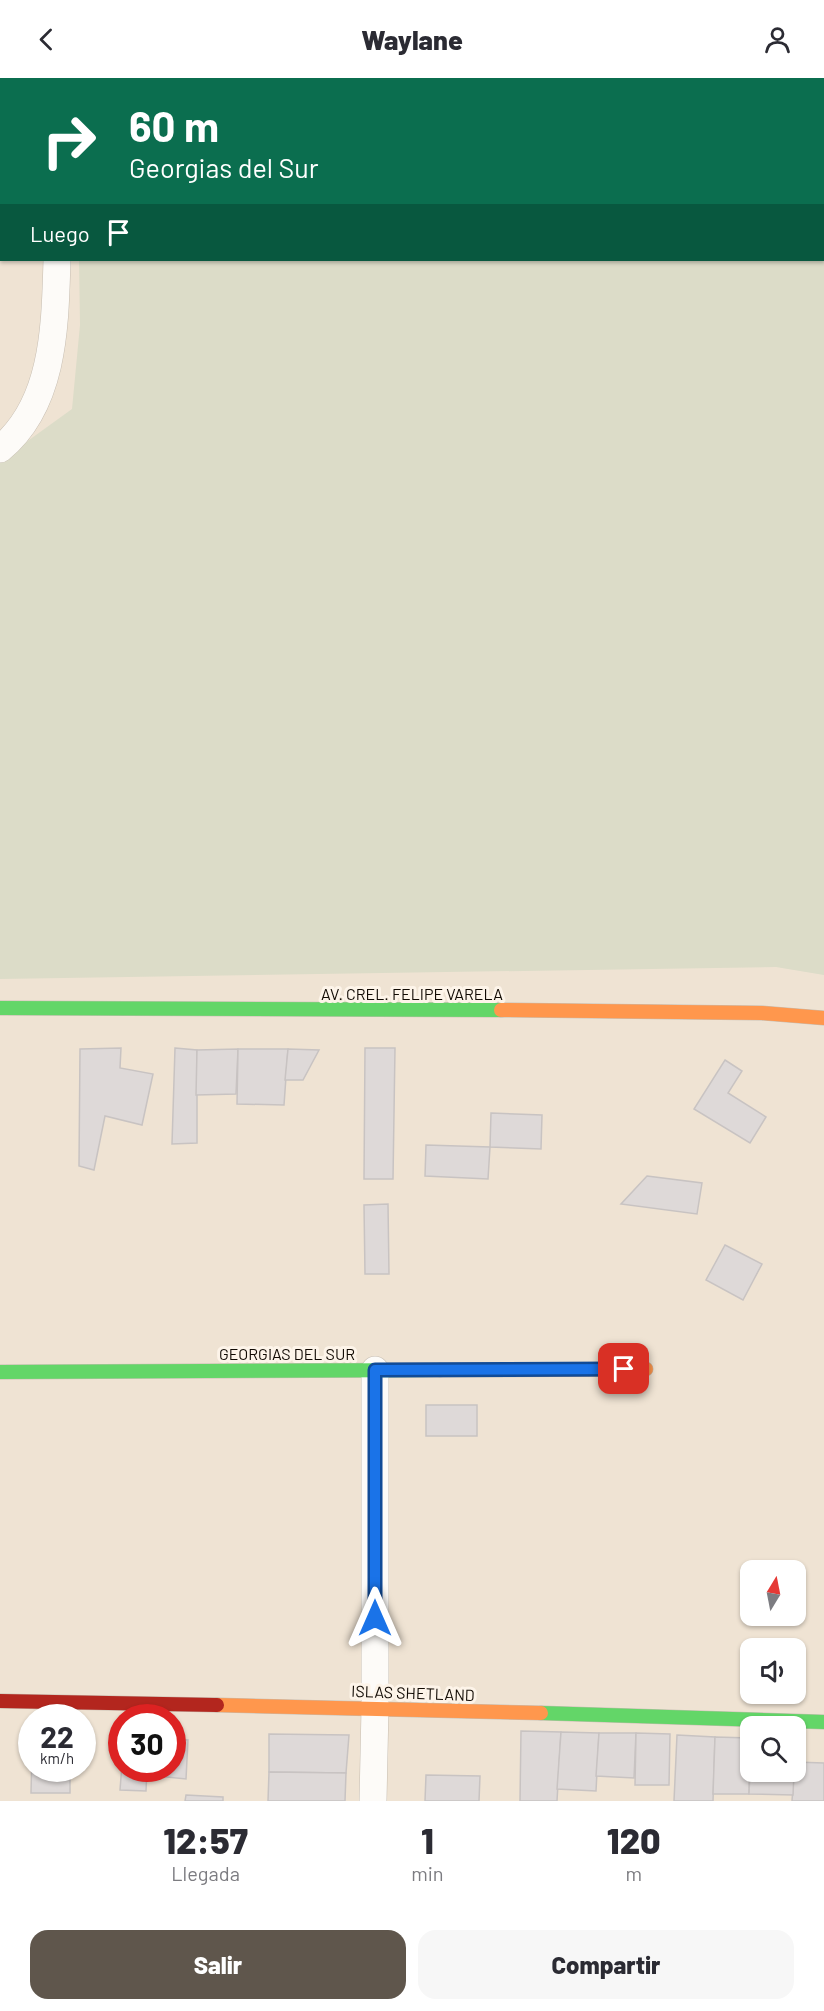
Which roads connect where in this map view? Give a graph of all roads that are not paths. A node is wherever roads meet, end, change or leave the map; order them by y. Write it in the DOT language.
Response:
graph roads {
  1 [pos="57,261"];
  2 [pos="0,449"];
  3 [pos="0,1008"];
  4 [pos="824,1018"];
  5 [pos="646,1369"];
  6 [pos="375,1370"];
  7 [pos="0,1372"];
  8 [pos="0,1701"];
  9 [pos="375,1708"];
  10 [pos="824,1722"];
  11 [pos="373,1801"];
  1 -- 2 [label="street"];
  3 -- 4 [label="street, AV. CREL. FELIPE VARELA"];
  5 -- 6 [label="street, GEORGIAS DEL SUR"];
  6 -- 7 [label="street, GEORGIAS DEL SUR"];
  6 -- 9 [label="street"];
  8 -- 9 [label="street, ISLAS SHETLAND"];
  9 -- 10 [label="street, ISLAS SHETLAND"];
  9 -- 11 [label="street"];
}
